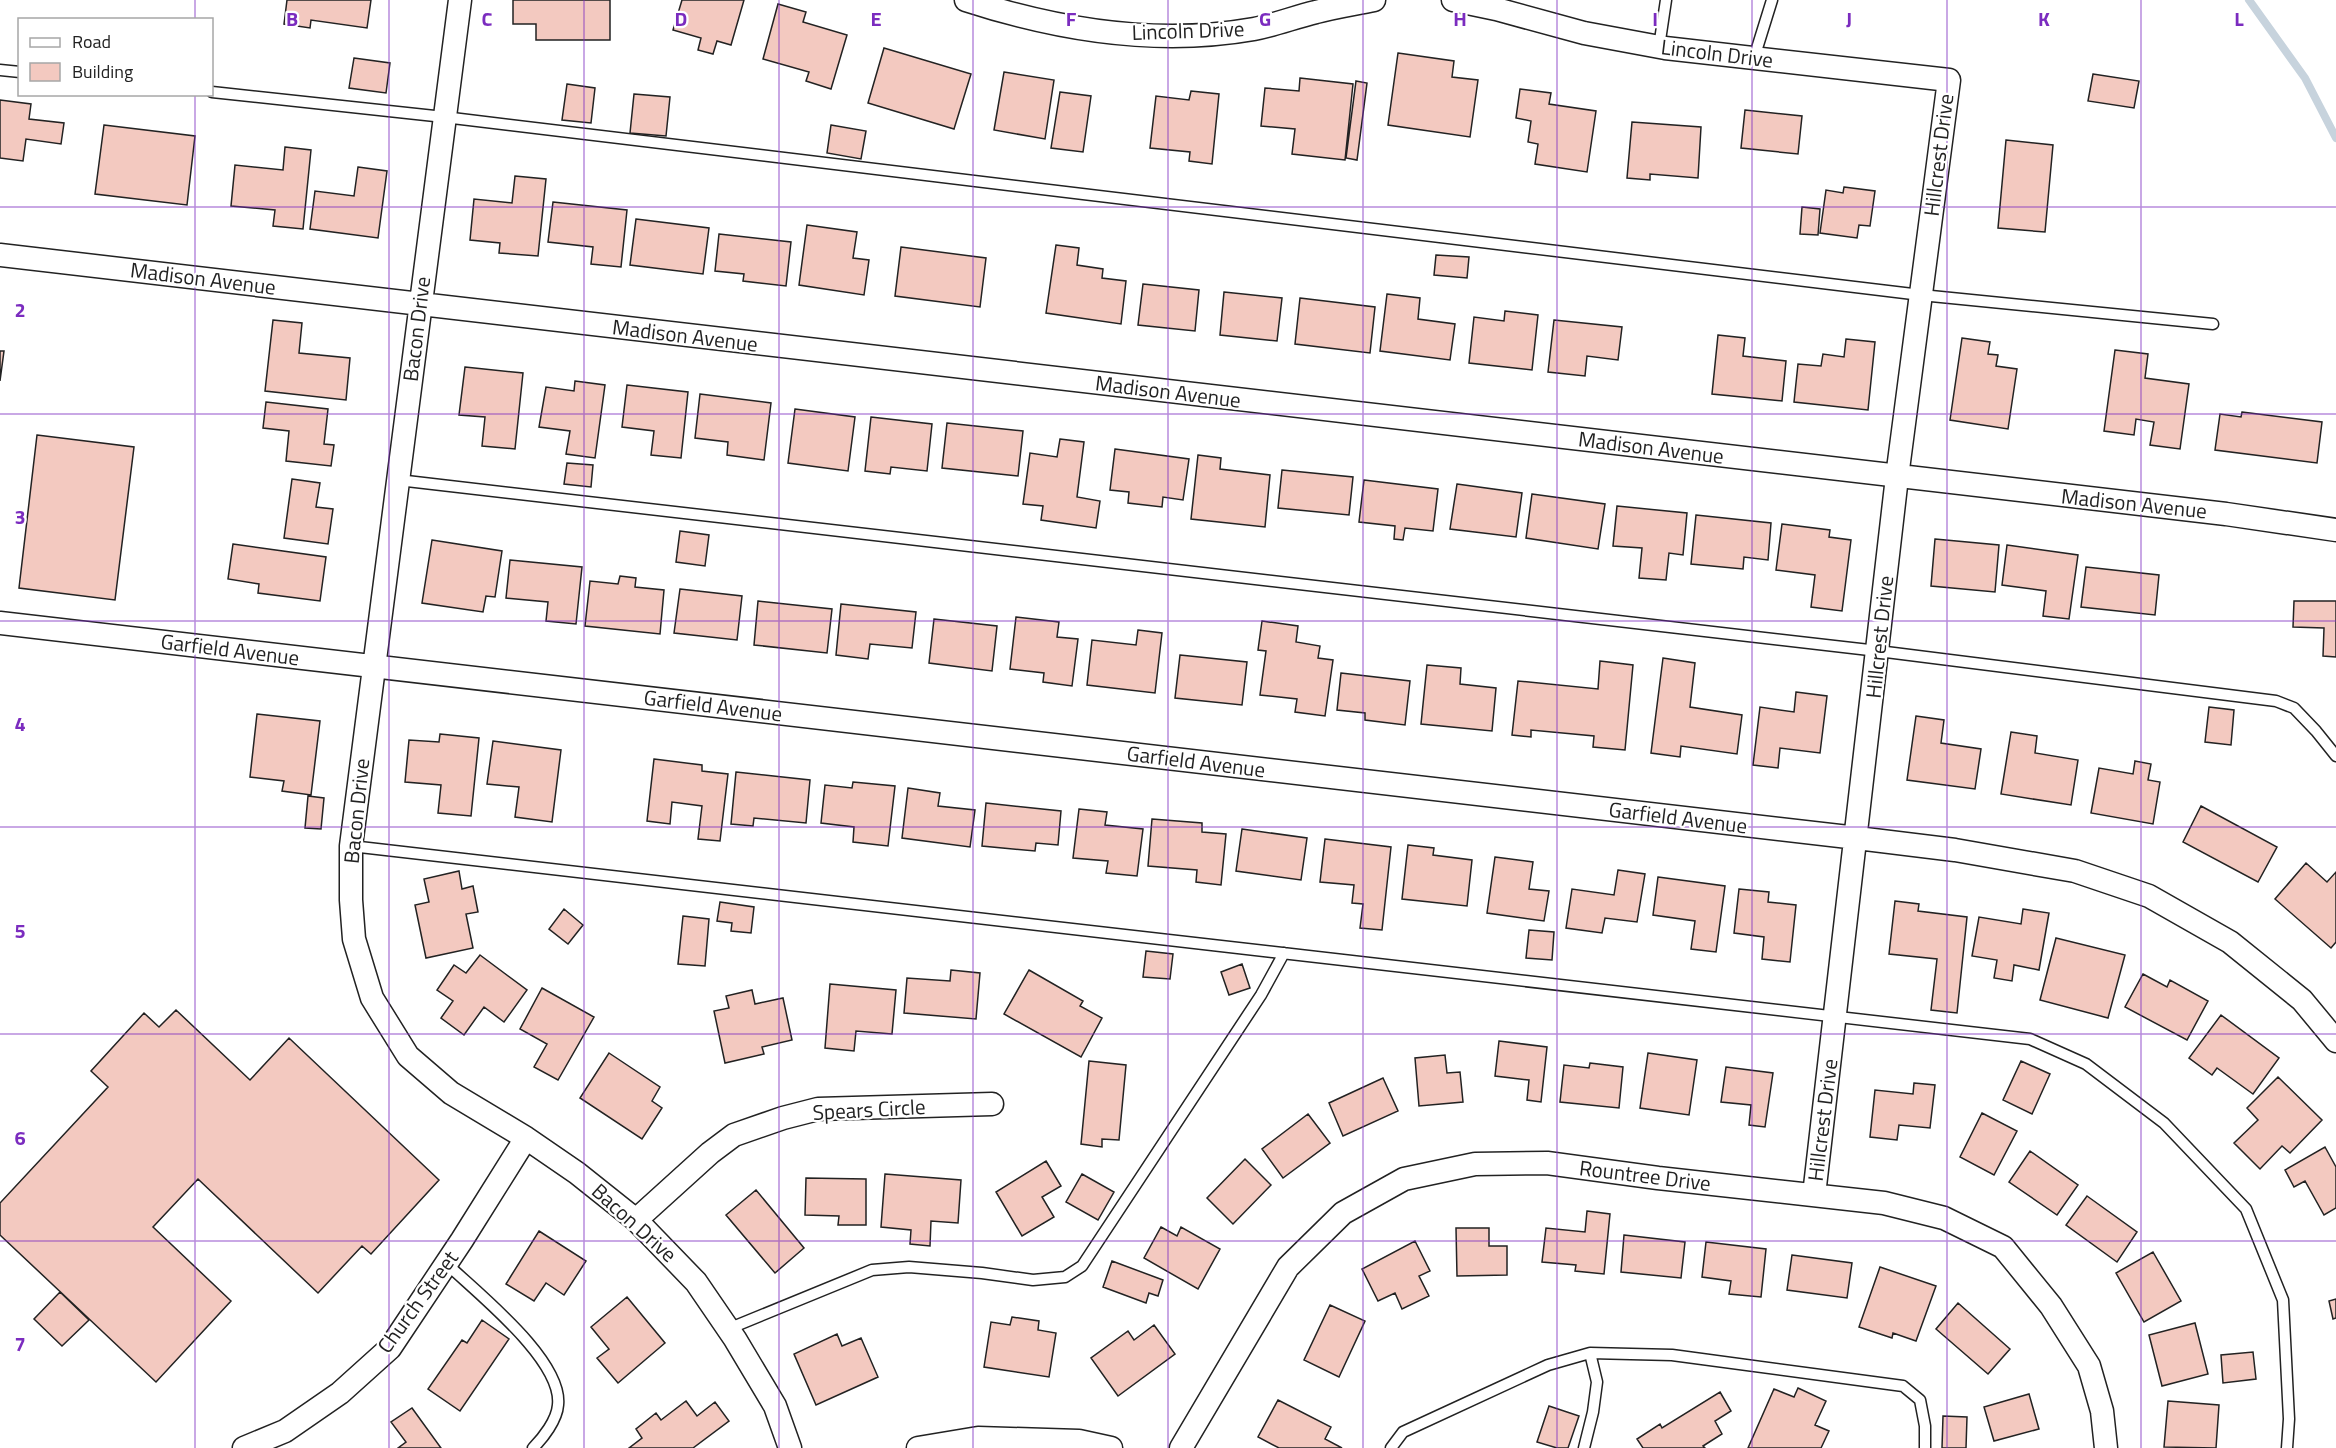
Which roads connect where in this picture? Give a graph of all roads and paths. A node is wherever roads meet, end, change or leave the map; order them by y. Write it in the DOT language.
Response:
graph roads {
  1 [pos="460,0"];
  2 [pos="966,0"];
  3 [pos="1374,0"];
  4 [pos="1454,0"];
  5 [pos="1665,0"];
  6 [pos="1772,0"];
  7 [pos="1659,47"];
  8 [pos="1754,58"];
  9 [pos="0,70"];
  10 [pos="18,72"];
  11 [pos="1949,80"];
  12 [pos="213,92"];
  13 [pos="444,117"];
  14 [pos="0,255"];
  15 [pos="1921,295"];
  16 [pos="420,305"];
  17 [pos="2213,324"];
  18 [pos="1897,477"];
  19 [pos="397,480"];
  20 [pos="2336,530"];
  21 [pos="0,623"];
  22 [pos="1878,651"];
  23 [pos="374,667"];
  24 [pos="2336,756"];
  25 [pos="1857,838"];
  26 [pos="351,846"];
  27 [pos="1284,953"];
  28 [pos="1836,1016"];
  29 [pos="2336,1041"];
  30 [pos="992,1104"];
  31 [pos="526,1138"];
  32 [pos="1814,1194"];
  33 [pos="636,1220"];
  34 [pos="447,1264"];
  35 [pos="728,1329"];
  36 [pos="1590,1353"];
  37 [pos="946,1445"];
  38 [pos="244,1448"];
  39 [pos="533,1448"];
  40 [pos="790,1448"];
  41 [pos="918,1448"];
  42 [pos="1111,1448"];
  43 [pos="1181,1448"];
  44 [pos="1391,1448"];
  45 [pos="1584,1448"];
  46 [pos="1925,1448"];
  47 [pos="2106,1448"];
  48 [pos="2287,1448"];
  1 -- 13 [label="street, Bacon Drive"];
  2 -- 3 [label="street, Lincoln Drive"];
  4 -- 7 [label="street, Lincoln Drive"];
  5 -- 7 [label="lane"];
  6 -- 8 [label="lane"];
  7 -- 8 [label="street, Lincoln Drive"];
  8 -- 11 [label="street, Lincoln Drive"];
  9 -- 10 [label="lane"];
  11 -- 15 [label="street, Hillcrest Drive"];
  12 -- 13 [label="lane"];
  13 -- 15 [label="lane"];
  13 -- 16 [label="street, Bacon Drive"];
  14 -- 16 [label="street, Madison Avenue"];
  15 -- 17 [label="lane"];
  15 -- 18 [label="street, Hillcrest Drive"];
  16 -- 18 [label="street, Madison Avenue"];
  16 -- 19 [label="street, Bacon Drive"];
  18 -- 20 [label="street, Madison Avenue"];
  18 -- 22 [label="street, Hillcrest Drive"];
  19 -- 22 [label="lane"];
  19 -- 23 [label="street, Bacon Drive"];
  21 -- 23 [label="street, Garfield Avenue"];
  22 -- 24 [label="lane"];
  22 -- 25 [label="street, Hillcrest Drive"];
  23 -- 25 [label="street, Garfield Avenue"];
  23 -- 26 [label="street, Bacon Drive"];
  25 -- 28 [label="street, Hillcrest Drive"];
  25 -- 29 [label="street, Garfield Avenue"];
  26 -- 27 [label="lane"];
  26 -- 31 [label="street, Bacon Drive"];
  27 -- 28 [label="lane"];
  27 -- 35 [label="lane"];
  28 -- 32 [label="street, Hillcrest Drive"];
  28 -- 48 [label="lane"];
  30 -- 33 [label="street, Spears Circle"];
  31 -- 33 [label="street, Bacon Drive"];
  31 -- 34 [label="street, Church Street"];
  32 -- 43 [label="street, Rountree Drive"];
  32 -- 47 [label="street, Rountree Drive"];
  33 -- 35 [label="street, Bacon Drive"];
  34 -- 38 [label="street, Church Street"];
  34 -- 39 [label="lane"];
  35 -- 40 [label="street, Bacon Drive"];
  36 -- 44 [label="lane"];
  36 -- 45 [label="lane"];
  36 -- 46 [label="lane"];
  37 -- 41 [label="street"];
  37 -- 42 [label="street"];
}
